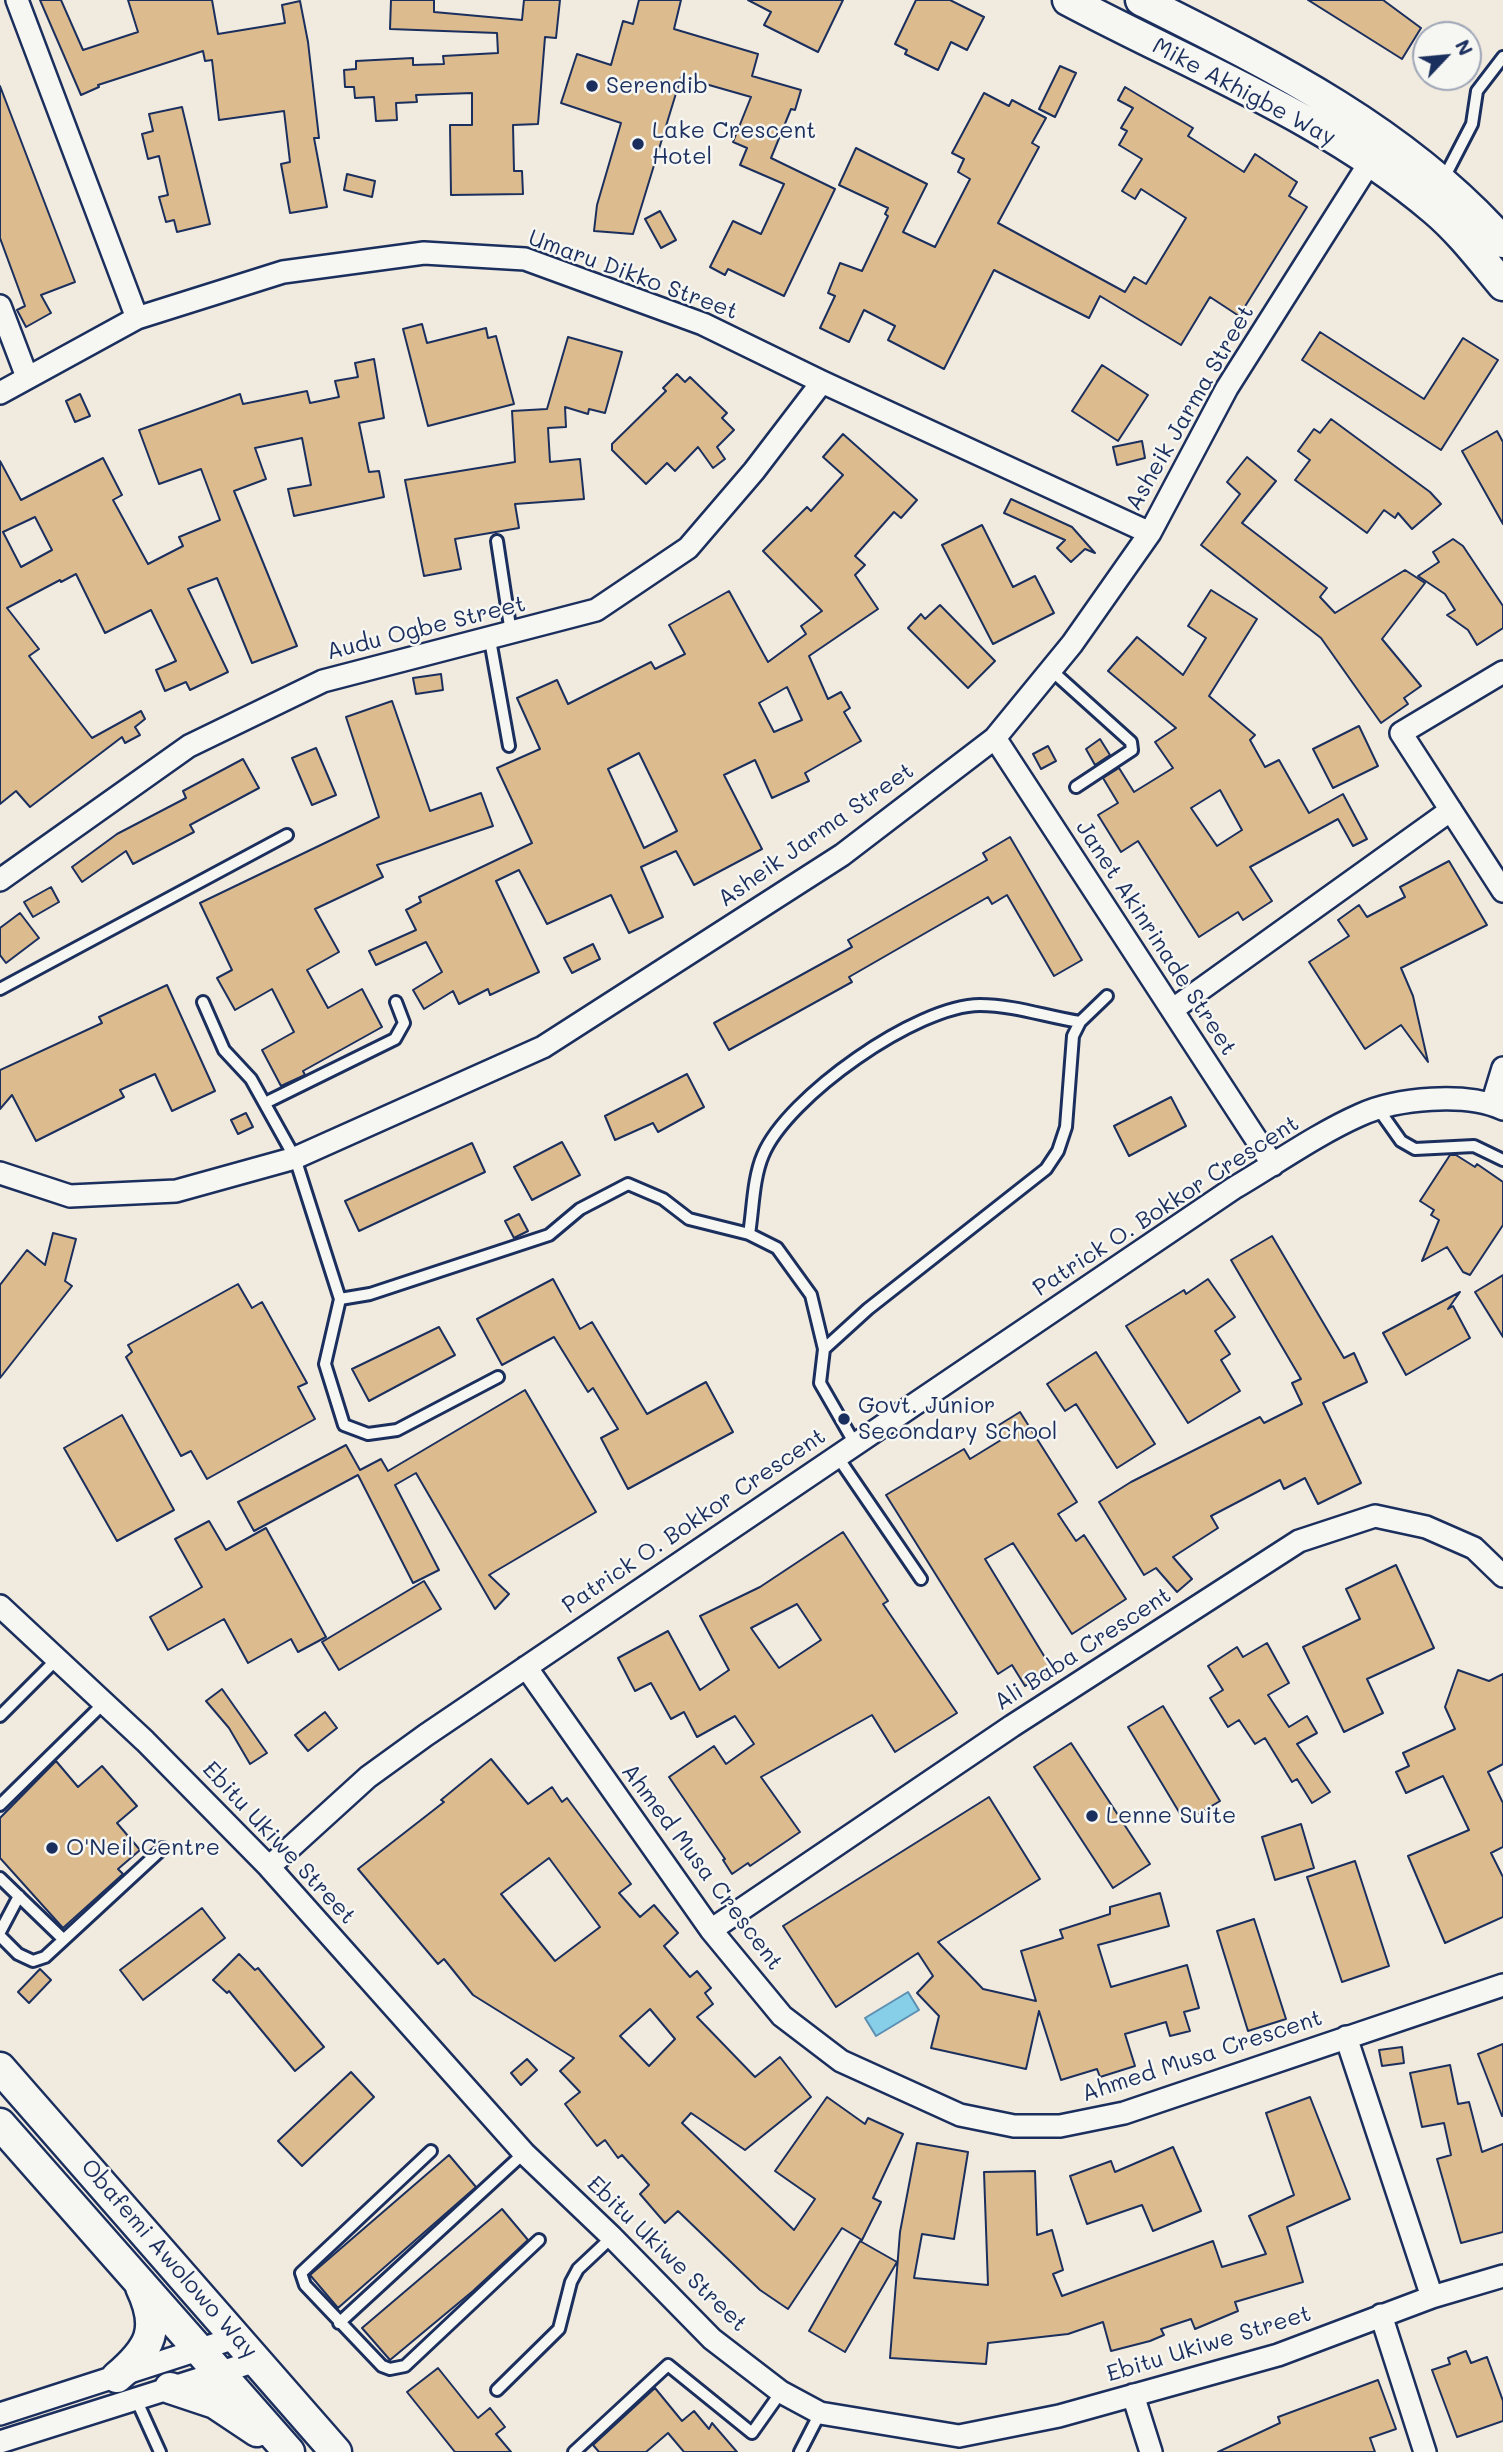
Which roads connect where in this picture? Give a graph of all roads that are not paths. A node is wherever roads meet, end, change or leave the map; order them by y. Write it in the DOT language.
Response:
graph roads {
  1 [pos="17,0"];
  2 [pos="1068,0"];
  3 [pos="1141,0"];
  4 [pos="1503,57"];
  5 [pos="1378,150"];
  6 [pos="1442,183"];
  7 [pos="1503,242"];
  8 [pos="1503,285"];
  9 [pos="0,306"];
  10 [pos="137,318"];
  11 [pos="27,377"];
  12 [pos="822,383"];
  13 [pos="0,393"];
  14 [pos="1150,533"];
  15 [pos="497,541"];
  16 [pos="511,633"];
  17 [pos="490,639"];
  18 [pos="1051,670"];
  19 [pos="1503,672"];
  20 [pos="995,738"];
  21 [pos="509,746"];
  22 [pos="1076,787"];
  23 [pos="1451,810"];
  24 [pos="287,835"];
  25 [pos="0,880"];
  26 [pos="1503,891"];
  27 [pos="0,989"];
  28 [pos="1107,996"];
  29 [pos="203,1002"];
  30 [pos="396,1002"];
  31 [pos="1172,1010"];
  32 [pos="1080,1021"];
  33 [pos="1503,1068"];
  34 [pos="265,1103"];
  35 [pos="1497,1106"];
  36 [pos="1379,1110"];
  37 [pos="295,1158"];
  38 [pos="1503,1160"];
  39 [pos="1273,1166"];
  40 [pos="0,1173"];
  41 [pos="749,1234"];
  42 [pos="341,1299"];
  43 [pos="824,1349"];
  44 [pos="498,1377"];
  45 [pos="855,1444"];
  46 [pos="837,1456"];
  47 [pos="1503,1576"];
  48 [pos="921,1579"];
  49 [pos="0,1606"];
  50 [pos="57,1658"];
  51 [pos="526,1667"];
  52 [pos="104,1703"];
  53 [pos="0,1716"];
  54 [pos="0,1804"];
  55 [pos="163,1848"];
  56 [pos="269,1867"];
  57 [pos="0,1878"];
  58 [pos="19,1896"];
  59 [pos="711,1930"];
  60 [pos="0,1934"];
  61 [pos="62,1939"];
  62 [pos="1503,1985"];
  63 [pos="1346,2038"];
  64 [pos="0,2068"];
  65 [pos="0,2124"];
  66 [pos="431,2151"];
  67 [pos="524,2152"];
  68 [pos="612,2237"];
  69 [pos="539,2240"];
  70 [pos="1503,2276"];
  71 [pos="137,2277"];
  72 [pos="1432,2297"];
  73 [pos="1381,2315"];
  74 [pos="339,2323"];
  75 [pos="238,2337"];
  76 [pos="201,2349"];
  77 [pos="257,2361"];
  78 [pos="220,2374"];
  79 [pos="117,2377"];
  80 [pos="170,2388"];
  81 [pos="498,2390"];
  82 [pos="781,2392"];
  83 [pos="1133,2395"];
  84 [pos="136,2399"];
  85 [pos="820,2413"];
  86 [pos="0,2414"];
  87 [pos="0,2442"];
  88 [pos="957,2444"];
  89 [pos="160,2452"];
  90 [pos="283,2452"];
  91 [pos="289,2452"];
  92 [pos="336,2452"];
  93 [pos="574,2452"];
  94 [pos="800,2452"];
  95 [pos="1151,2452"];
  96 [pos="1425,2452"];
  1 -- 10 [label="street"];
  2 -- 5 [label="main road, Mike Akhigbe Way"];
  3 -- 5 [label="main road, Mike Akhigbe Way"];
  4 -- 6 [label="lane"];
  5 -- 6 [label="main road, Mike Akhigbe Way"];
  5 -- 8 [label="main road, Mike Akhigbe Way"];
  5 -- 14 [label="street, Asheik Jarma Street"];
  6 -- 7 [label="main road, Mike Akhigbe Way"];
  9 -- 11 [label="street"];
  10 -- 11 [label="street, Umaru Dikko Street"];
  10 -- 12 [label="street, Umaru Dikko Street"];
  11 -- 13 [label="street, Umaru Dikko Street"];
  12 -- 14 [label="street, Umaru Dikko Street"];
  12 -- 16 [label="street, Audu Ogbe Street"];
  14 -- 18 [label="street, Asheik Jarma Street"];
  15 -- 16 [label="lane"];
  16 -- 17 [label="street, Audu Ogbe Street"];
  17 -- 21 [label="lane"];
  17 -- 25 [label="street, Audu Ogbe Street"];
  18 -- 20 [label="street, Asheik Jarma Street"];
  18 -- 22 [label="lane"];
  19 -- 23 [label="street"];
  20 -- 31 [label="street, Janet Akinrinade Street"];
  20 -- 37 [label="street, Asheik Jarma Street"];
  23 -- 26 [label="street"];
  23 -- 31 [label="street"];
  24 -- 27 [label="lane"];
  28 -- 32 [label="lane"];
  29 -- 34 [label="lane"];
  30 -- 34 [label="lane"];
  31 -- 39 [label="street, Janet Akinrinade Street"];
  32 -- 41 [label="lane"];
  32 -- 43 [label="lane"];
  33 -- 35 [label="street"];
  34 -- 37 [label="lane"];
  35 -- 36 [label="street, Patrick O. Bokkor Crescent"];
  36 -- 38 [label="lane"];
  36 -- 39 [label="street, Patrick O. Bokkor Crescent"];
  37 -- 40 [label="street, Asheik Jarma Street"];
  37 -- 42 [label="lane"];
  39 -- 45 [label="street, Patrick O. Bokkor Crescent"];
  41 -- 42 [label="lane"];
  41 -- 43 [label="lane"];
  42 -- 44 [label="lane"];
  43 -- 45 [label="lane"];
  45 -- 46 [label="street, Patrick O. Bokkor Crescent"];
  46 -- 48 [label="lane"];
  46 -- 51 [label="street, Patrick O. Bokkor Crescent"];
  47 -- 59 [label="street, Ali Baba Crescent"];
  49 -- 50 [label="street, Ebitu Ukiwe Street"];
  50 -- 52 [label="street, Ebitu Ukiwe Street"];
  50 -- 53 [label="lane"];
  51 -- 56 [label="street, Patrick O. Bokkor Crescent"];
  51 -- 59 [label="street, Ahmed Musa Crescent"];
  52 -- 54 [label="lane"];
  52 -- 56 [label="street, Ebitu Ukiwe Street"];
  55 -- 61 [label="lane"];
  56 -- 67 [label="street, Ebitu Ukiwe Street"];
  57 -- 58 [label="lane"];
  58 -- 60 [label="lane"];
  58 -- 61 [label="lane"];
  59 -- 63 [label="street, Ahmed Musa Crescent"];
  60 -- 61 [label="lane"];
  62 -- 63 [label="street, Ahmed Musa Crescent"];
  63 -- 72 [label="street"];
  64 -- 75 [label="main road, Obafemi Awolowo Way"];
  65 -- 71 [label="main road, Obafemi Awolowo Way"];
  66 -- 74 [label="lane"];
  67 -- 68 [label="street, Ebitu Ukiwe Street"];
  67 -- 74 [label="lane"];
  68 -- 81 [label="lane"];
  68 -- 82 [label="street, Ebitu Ukiwe Street"];
  69 -- 74 [label="lane"];
  70 -- 72 [label="street, Ebitu Ukiwe Street"];
  71 -- 76 [label="main road, Obafemi Awolowo Way"];
  71 -- 79 [label="main road"];
  72 -- 73 [label="street, Ebitu Ukiwe Street"];
  73 -- 83 [label="street, Ebitu Ukiwe Street"];
  73 -- 96 [label="street"];
  75 -- 76 [label="street"];
  75 -- 77 [label="main road, Obafemi Awolowo Way"];
  76 -- 78 [label="main road, Obafemi Awolowo Way"];
  76 -- 79 [label="street"];
  77 -- 78 [label="street"];
  77 -- 92 [label="main road, Obafemi Awolowo Way"];
  78 -- 80 [label="street"];
  78 -- 91 [label="main road, Obafemi Awolowo Way"];
  79 -- 86 [label="street"];
  80 -- 84 [label="street"];
  80 -- 90 [label="main road"];
  82 -- 85 [label="street, Ebitu Ukiwe Street"];
  82 -- 93 [label="lane"];
  83 -- 88 [label="street, Ebitu Ukiwe Street"];
  83 -- 95 [label="street"];
  84 -- 87 [label="street"];
  84 -- 89 [label="lane"];
  85 -- 88 [label="street, Ebitu Ukiwe Street"];
  85 -- 94 [label="lane"];
}
